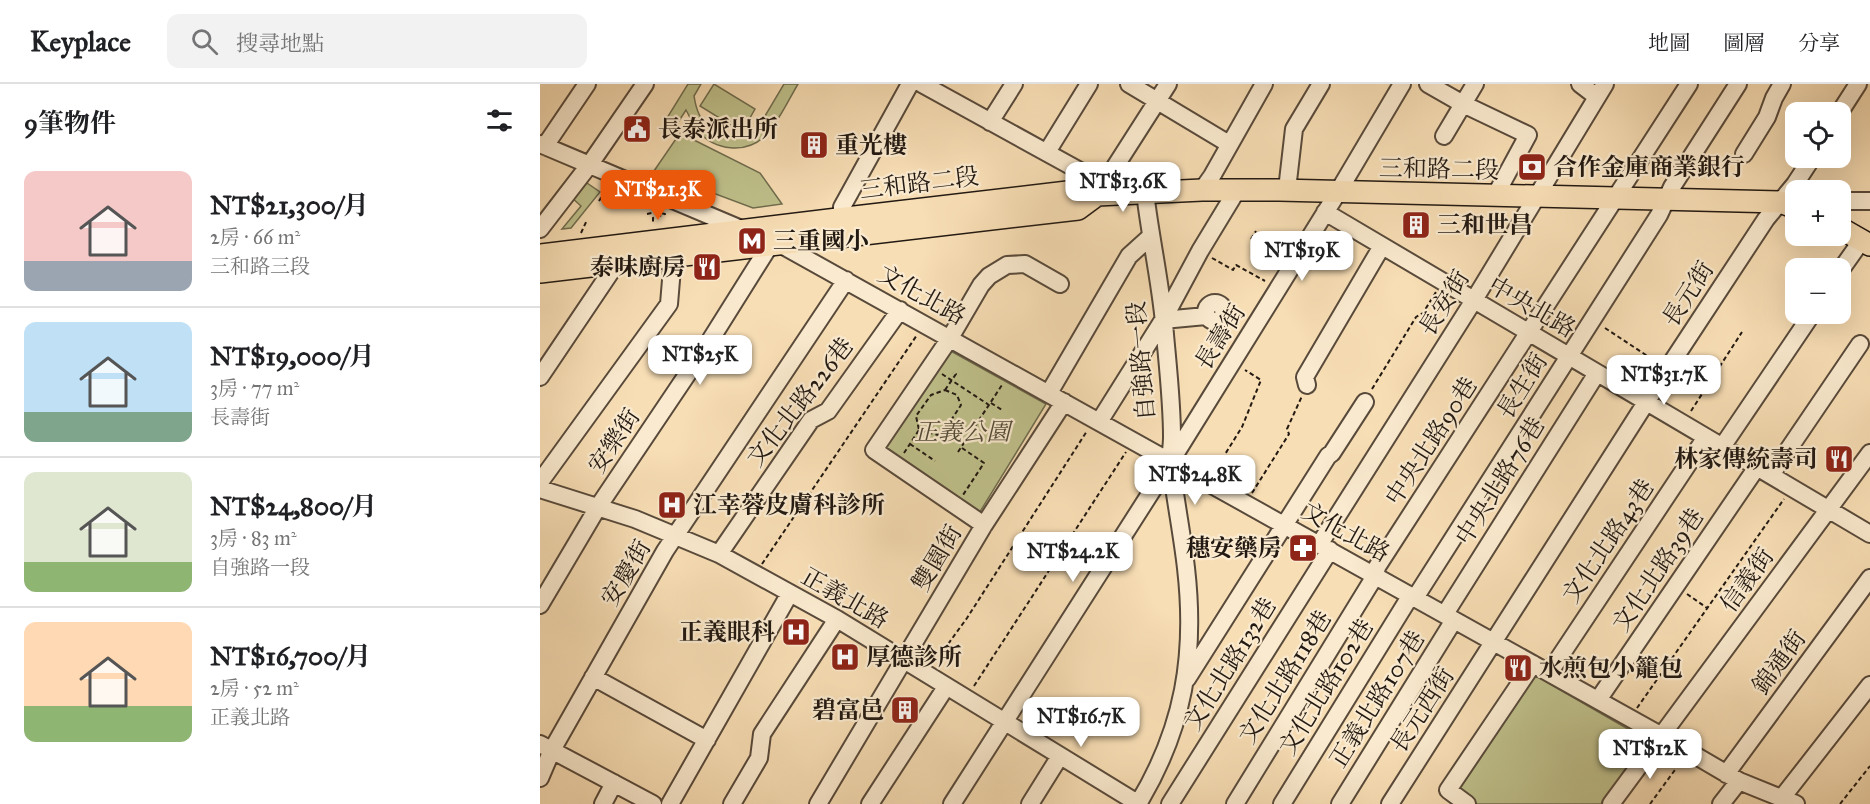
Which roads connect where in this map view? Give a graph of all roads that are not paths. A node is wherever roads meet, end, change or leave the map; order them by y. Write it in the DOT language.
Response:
graph roads {
  1 [pos="587,84"];
  2 [pos="645,84"];
  3 [pos="910,84"];
  4 [pos="922,84"];
  5 [pos="1014,84"];
  6 [pos="1089,84"];
  7 [pos="1129,84"];
  8 [pos="1168,84"];
  9 [pos="1264,84"];
  10 [pos="1321,84"];
  11 [pos="1402,84"];
  12 [pos="1428,84"];
  13 [pos="1475,84"];
  14 [pos="1580,84"];
  15 [pos="1689,84"];
  16 [pos="1738,84"];
  17 [pos="1782,84"];
  18 [pos="1858,84"];
  19 [pos="942,89"];
  20 [pos="1601,91"];
  21 [pos="1157,101"];
  22 [pos="1846,102"];
  23 [pos="1463,104"];
  24 [pos="990,122"];
  25 [pos="1444,136"];
  26 [pos="1229,144"];
  27 [pos="542,145"];
  28 [pos="1047,152"];
  29 [pos="1744,154"];
  30 [pos="590,165"];
  31 [pos="1202,190"];
  32 [pos="1237,190"];
  33 [pos="1290,191"];
  34 [pos="1146,192"];
  35 [pos="1338,192"];
  36 [pos="1097,195"];
  37 [pos="1495,196"];
  38 [pos="1537,196"];
  39 [pos="1617,197"];
  40 [pos="1667,198"];
  41 [pos="1851,201"];
  42 [pos="1870,201"];
  43 [pos="1785,204"];
  44 [pos="1785,207"];
  45 [pos="1325,212"];
  46 [pos="842,227"];
  47 [pos="540,229"];
  48 [pos="746,231"];
  49 [pos="1851,234"];
  50 [pos="1150,237"];
  51 [pos="1866,242"];
  52 [pos="775,244"];
  53 [pos="1382,246"];
  54 [pos="540,255"];
  55 [pos="673,256"];
  56 [pos="1851,259"];
  57 [pos="614,263"];
  58 [pos="540,272"];
  59 [pos="846,280"];
  60 [pos="1060,284"];
  61 [pos="1474,300"];
  62 [pos="900,310"];
  63 [pos="1206,315"];
  64 [pos="1163,320"];
  65 [pos="1805,324"];
  66 [pos="1529,333"];
  67 [pos="950,338"];
  68 [pos="1860,344"];
  69 [pos="1569,356"];
  70 [pos="1597,373"];
  71 [pos="540,377"];
  72 [pos="1307,384"];
  73 [pos="1049,393"];
  74 [pos="1064,402"];
  75 [pos="1365,402"];
  76 [pos="1646,402"];
  77 [pos="1097,420"];
  78 [pos="1706,437"];
  79 [pos="1722,447"];
  80 [pos="1870,453"];
  81 [pos="1171,461"];
  82 [pos="1764,471"];
  83 [pos="540,483"];
  84 [pos="540,489"];
  85 [pos="598,507"];
  86 [pos="1829,509"];
  87 [pos="984,525"];
  88 [pos="1285,525"];
  89 [pos="1870,534"];
  90 [pos="676,537"];
  91 [pos="1325,547"];
  92 [pos="719,554"];
  93 [pos="1375,576"];
  94 [pos="1870,578"];
  95 [pos="790,593"];
  96 [pos="1413,597"];
  97 [pos="540,605"];
  98 [pos="1449,617"];
  99 [pos="837,618"];
  100 [pos="1494,642"];
  101 [pos="903,660"];
  102 [pos="1533,664"];
  103 [pos="1549,673"];
  104 [pos="593,676"];
  105 [pos="1185,681"];
  106 [pos="1870,685"];
  107 [pos="946,687"];
  108 [pos="1598,700"];
  109 [pos="1005,723"];
  110 [pos="1662,736"];
  111 [pos="707,740"];
  112 [pos="546,747"];
  113 [pos="1060,756"];
  114 [pos="540,778"];
  115 [pos="1732,778"];
  116 [pos="614,783"];
  117 [pos="1789,801"];
  118 [pos="1465,803"];
  119 [pos="603,804"];
  120 [pos="653,804"];
  121 [pos="670,804"];
  122 [pos="732,804"];
  123 [pos="818,804"];
  124 [pos="870,804"];
  125 [pos="952,804"];
  126 [pos="1030,804"];
  127 [pos="1139,804"];
  128 [pos="1170,804"];
  129 [pos="1235,804"];
  130 [pos="1282,804"];
  131 [pos="1340,804"];
  132 [pos="1390,804"];
  133 [pos="1611,804"];
  134 [pos="1721,804"];
  1 -- 27 [label="street"];
  2 -- 30 [label="street"];
  3 -- 46 [label="street"];
  4 -- 19 [label="street"];
  5 -- 24 [label="street"];
  6 -- 28 [label="street"];
  7 -- 21 [label="street"];
  8 -- 21 [label="street"];
  9 -- 26 [label="street"];
  10 -- 33 [label="street"];
  11 -- 35 [label="street, 長壽街"];
  12 -- 23 [label="street"];
  13 -- 23 [label="street"];
  14 -- 20 [label="street"];
  15 -- 39 [label="street, 中央北路90巷"];
  16 -- 40 [label="street, 長生街"];
  17 -- 29 [label="street"];
  18 -- 22 [label="street"];
  19 -- 24 [label="street"];
  20 -- 38 [label="street, 長安街"];
  21 -- 26 [label="street"];
  21 -- 36 [label="street"];
  23 -- 25 [label="street"];
  23 -- 37 [label="street"];
  24 -- 28 [label="street"];
  26 -- 31 [label="street"];
  27 -- 30 [label="street, 文化北路"];
  28 -- 36 [label="street"];
  30 -- 47 [label="street"];
  30 -- 48 [label="street, 文化北路"];
  31 -- 32 [label="main road, 三和路二段"];
  31 -- 34 [label="main road, 三和路二段"];
  32 -- 33 [label="main road, 三和路二段"];
  32 -- 64 [label="street"];
  33 -- 35 [label="main road, 三和路二段"];
  34 -- 36 [label="main road, 三和路二段"];
  34 -- 50 [label="street, 自強路一段"];
  35 -- 37 [label="main road, 三和路二段"];
  35 -- 45 [label="street, 長壽街"];
  36 -- 46 [label="main road, 三和路二段"];
  37 -- 38 [label="main road, 三和路二段"];
  38 -- 39 [label="main road, 三和路二段"];
  38 -- 61 [label="street, 長安街"];
  39 -- 40 [label="main road, 三和路二段"];
  39 -- 66 [label="street, 中央北路90巷"];
  40 -- 43 [label="main road, 三和路二段"];
  40 -- 69 [label="street, 長生街"];
  41 -- 42 [label="street"];
  44 -- 76 [label="street, 長元街"];
  45 -- 53 [label="street, 中央北路"];
  45 -- 81 [label="street, 長壽街"];
  46 -- 48 [label="main road, 三和路二段"];
  46 -- 52 [label="main road, 三和路二段"];
  48 -- 52 [label="street, 文化北路"];
  48 -- 54 [label="main road, 三和路二段"];
  49 -- 51 [label="main road"];
  50 -- 64 [label="street, 自強路一段"];
  50 -- 73 [label="street"];
  51 -- 56 [label="street"];
  52 -- 55 [label="main road, 三和路二段"];
  52 -- 59 [label="street, 文化北路"];
  52 -- 85 [label="street, 安樂街"];
  53 -- 61 [label="street, 中央北路"];
  53 -- 72 [label="street"];
  55 -- 57 [label="main road, 三和路二段"];
  55 -- 83 [label="street"];
  57 -- 58 [label="main road, 三和路二段"];
  57 -- 71 [label="street"];
  59 -- 62 [label="street, 文化北路"];
  59 -- 90 [label="street, 安慶街"];
  60 -- 67 [label="street"];
  61 -- 66 [label="street, 中央北路"];
  61 -- 91 [label="street, 長安街"];
  62 -- 67 [label="street, 文化北路"];
  62 -- 92 [label="street, 文化北路226巷"];
  63 -- 64 [label="street"];
  64 -- 77 [label="street"];
  64 -- 81 [label="street, 自強路一段"];
  65 -- 79 [label="street"];
  66 -- 69 [label="street, 中央北路"];
  66 -- 93 [label="street, 中央北路90巷"];
  67 -- 73 [label="street, 文化北路"];
  67 -- 87 [label="street"];
  68 -- 82 [label="street, 文化北路39巷"];
  69 -- 70 [label="street, 中央北路"];
  69 -- 96 [label="street, 長生街"];
  70 -- 76 [label="street, 中央北路"];
  70 -- 98 [label="street, 中央北路76巷"];
  73 -- 74 [label="street, 文化北路"];
  74 -- 77 [label="street, 文化北路"];
  74 -- 87 [label="street, 雙園街"];
  75 -- 88 [label="street"];
  76 -- 78 [label="street, 中央北路"];
  76 -- 100 [label="street, 長元街"];
  77 -- 81 [label="street, 文化北路"];
  78 -- 79 [label="street, 中央北路"];
  78 -- 103 [label="street, 文化北路43巷"];
  79 -- 82 [label="street, 中央北路"];
  80 -- 86 [label="street, 信義街"];
  81 -- 88 [label="street, 文化北路"];
  81 -- 105 [label="street, 自強路一段"];
  81 -- 109 [label="street, 長壽街"];
  82 -- 86 [label="street, 中央北路"];
  82 -- 108 [label="street, 文化北路39巷"];
  84 -- 85 [label="street, 正義北路"];
  85 -- 90 [label="street, 正義北路"];
  85 -- 97 [label="street, 安樂街"];
  86 -- 89 [label="street, 中央北路"];
  86 -- 110 [label="street, 信義街"];
  87 -- 101 [label="street, 雙園街"];
  88 -- 91 [label="street, 文化北路"];
  88 -- 105 [label="street"];
  90 -- 92 [label="street, 正義北路"];
  90 -- 104 [label="street, 安慶街"];
  91 -- 93 [label="street, 文化北路"];
  91 -- 128 [label="street, 文化北路132巷"];
  92 -- 95 [label="street, 正義北路"];
  93 -- 96 [label="street, 文化北路"];
  93 -- 129 [label="street, 文化北路118巷"];
  94 -- 115 [label="street, 錦通街"];
  95 -- 99 [label="street, 正義北路"];
  95 -- 111 [label="street"];
  96 -- 98 [label="street, 文化北路"];
  96 -- 130 [label="street, 文化北路102巷"];
  98 -- 100 [label="street, 文化北路"];
  98 -- 131 [label="street, 正義北路107巷"];
  99 -- 101 [label="street, 正義北路"];
  99 -- 122 [label="street"];
  100 -- 102 [label="street, 文化北路"];
  100 -- 132 [label="street, 長元西街"];
  101 -- 107 [label="street, 正義北路"];
  101 -- 123 [label="street, 雙園街"];
  102 -- 103 [label="street, 文化北路"];
  102 -- 118 [label="street"];
  103 -- 108 [label="street, 文化北路"];
  104 -- 111 [label="street"];
  104 -- 112 [label="street, 安慶街"];
  105 -- 127 [label="street, 自強路一段"];
  106 -- 117 [label="street"];
  107 -- 109 [label="street, 正義北路"];
  107 -- 124 [label="street"];
  108 -- 110 [label="street, 文化北路"];
  109 -- 113 [label="street, 正義北路"];
  109 -- 125 [label="street, 長壽街"];
  110 -- 115 [label="street, 文化北路"];
  110 -- 133 [label="street, 信義街"];
  111 -- 121 [label="street"];
  112 -- 114 [label="street, 安慶街"];
  112 -- 116 [label="street"];
  113 -- 126 [label="street"];
  113 -- 127 [label="street, 正義北路"];
  115 -- 117 [label="street, 文化北路"];
  115 -- 134 [label="street, 錦通街"];
  116 -- 119 [label="street"];
  116 -- 120 [label="street"];
}
